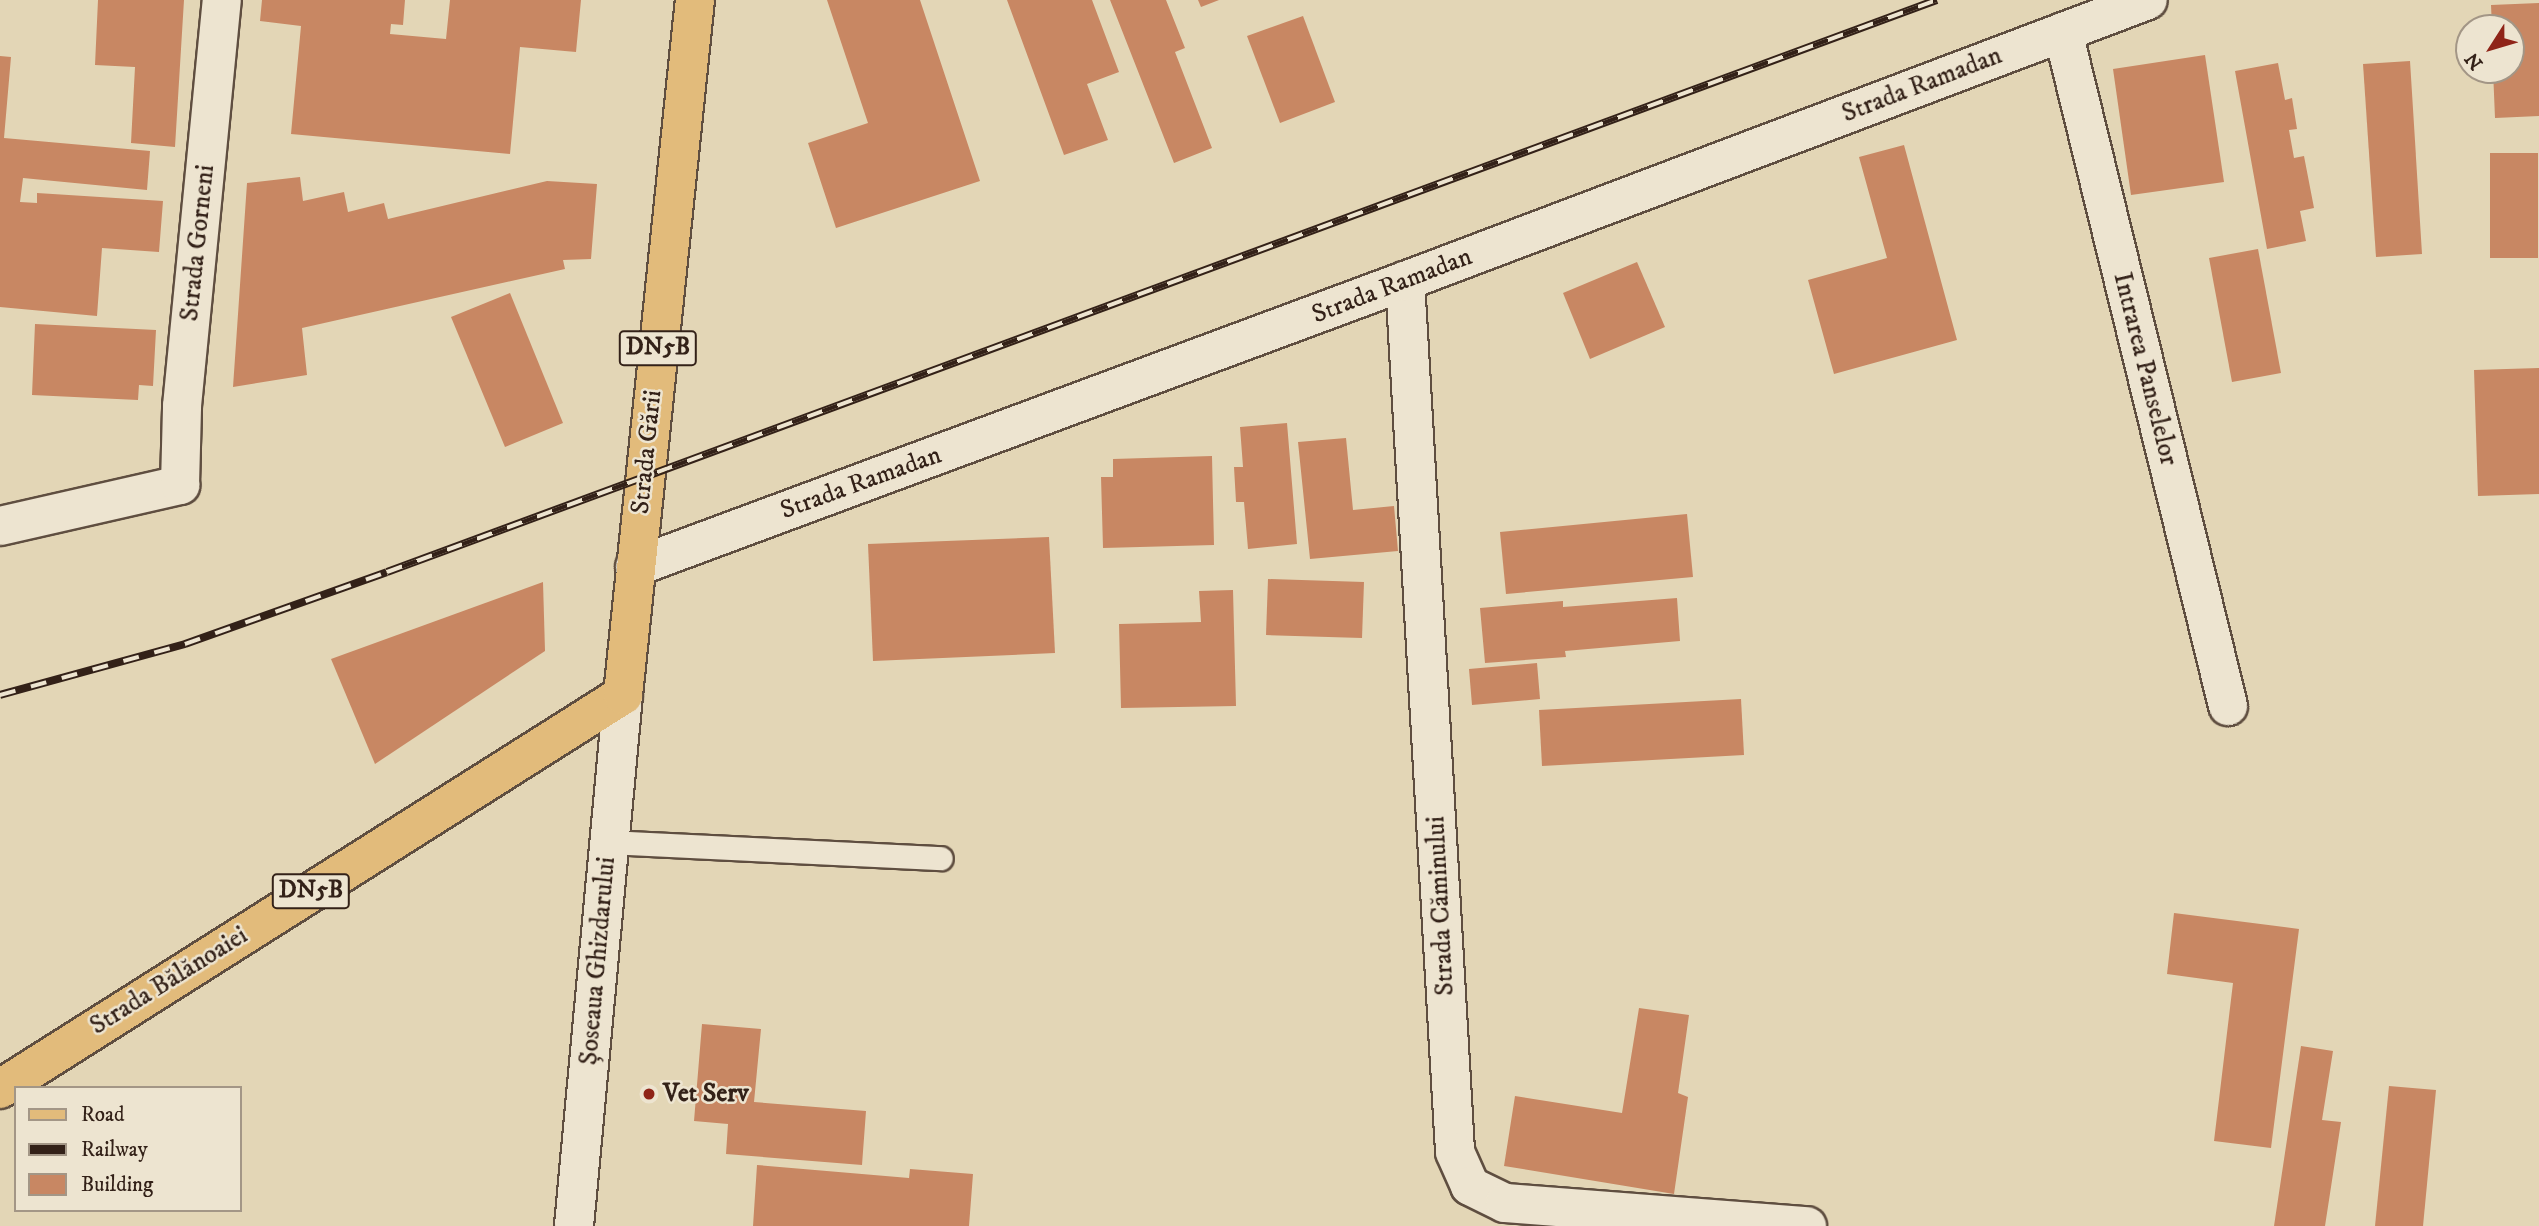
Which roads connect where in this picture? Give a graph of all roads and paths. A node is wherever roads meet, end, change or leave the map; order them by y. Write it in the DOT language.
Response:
graph roads {
  1 [pos="222,0"];
  2 [pos="695,0"];
  3 [pos="2148,0"];
  4 [pos="2063,32"];
  5 [pos="1405,281"];
  6 [pos="0,526"];
  7 [pos="635,567"];
  8 [pos="623,695"];
  9 [pos="2228,706"];
  10 [pos="609,842"];
  11 [pos="941,858"];
  12 [pos="0,1089"];
  13 [pos="1765,1224"];
  14 [pos="574,1226"];
  15 [pos="1807,1226"];
  1 -- 6 [label="street, Strada Gorneni"];
  2 -- 7 [label="main road, Strada Gării / DN5B"];
  3 -- 4 [label="street, Strada Ramadan"];
  4 -- 5 [label="street, Strada Ramadan"];
  4 -- 9 [label="street, Intrarea Panselelor"];
  5 -- 7 [label="street, Strada Ramadan"];
  5 -- 13 [label="street, Strada Căminului"];
  7 -- 8 [label="main road, Strada Gării / DN5B"];
  8 -- 10 [label="street, Șoseaua Ghizdarului"];
  8 -- 12 [label="main road, Strada Bălănoaiei / DN5B"];
  10 -- 11 [label="lane"];
  10 -- 14 [label="street, Șoseaua Ghizdarului"];
  13 -- 15 [label="street, Strada Căminului"];
}
